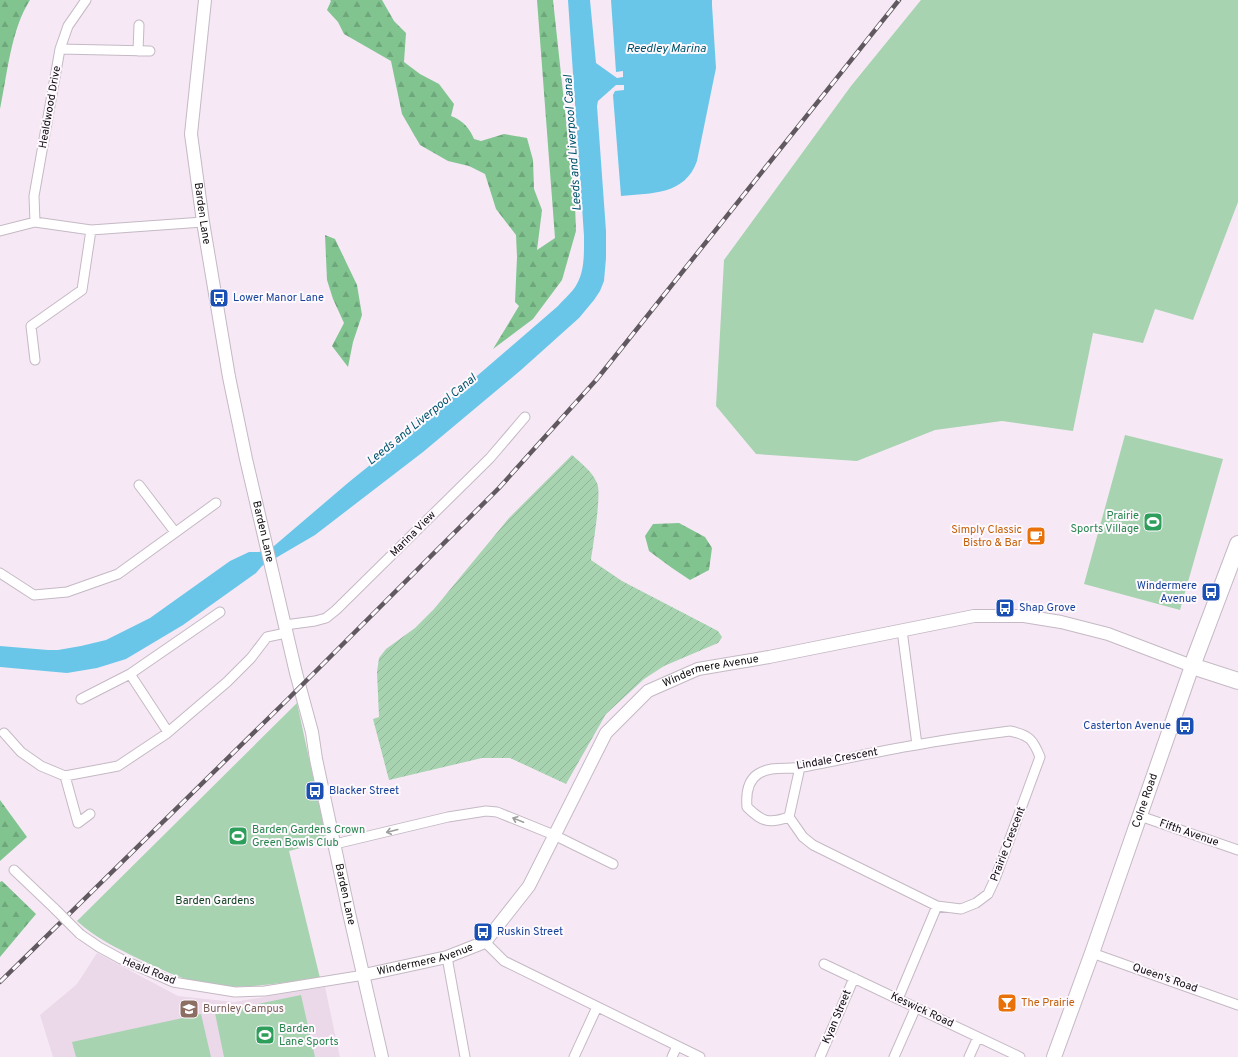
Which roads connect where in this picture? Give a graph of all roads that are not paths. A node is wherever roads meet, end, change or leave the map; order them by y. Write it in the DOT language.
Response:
graph roads {
  1 [pos="86,0"];
  2 [pos="205,0"];
  3 [pos="139,25"];
  4 [pos="60,49"];
  5 [pos="138,51"];
  6 [pos="150,51"];
  7 [pos="35,222"];
  8 [pos="203,222"];
  9 [pos="91,230"];
  10 [pos="0,231"];
  11 [pos="35,360"];
  12 [pos="525,417"];
  13 [pos="138,485"];
  14 [pos="216,503"];
  15 [pos="175,532"];
  16 [pos="1238,544"];
  17 [pos="0,573"];
  18 [pos="220,612"];
  19 [pos="286,629"];
  20 [pos="902,630"];
  21 [pos="1192,666"];
  22 [pos="130,674"];
  23 [pos="1238,681"];
  24 [pos="81,699"];
  25 [pos="168,732"];
  26 [pos="4,733"];
  27 [pos="1030,738"];
  28 [pos="916,745"];
  29 [pos="800,768"];
  30 [pos="65,776"];
  31 [pos="90,814"];
  32 [pos="1140,816"];
  33 [pos="790,817"];
  34 [pos="554,835"];
  35 [pos="335,844"];
  36 [pos="1238,850"];
  37 [pos="613,864"];
  38 [pos="14,870"];
  39 [pos="937,906"];
  40 [pos="485,942"];
  41 [pos="1092,953"];
  42 [pos="447,957"];
  43 [pos="824,964"];
  44 [pos="364,975"];
  45 [pos="854,978"];
  46 [pos="898,999"];
  47 [pos="1238,1005"];
  48 [pos="597,1007"];
  49 [pos="916,1008"];
  50 [pos="978,1037"];
  51 [pos="677,1046"];
  52 [pos="382,1057"];
  53 [pos="465,1057"];
  54 [pos="574,1057"];
  55 [pos="672,1057"];
  56 [pos="700,1057"];
  57 [pos="820,1057"];
  58 [pos="894,1057"];
  59 [pos="969,1057"];
  60 [pos="1020,1057"];
  61 [pos="1054,1057"];
  1 -- 4 [label="street, Healdwood Drive"];
  2 -- 8 [label="street, Barden Lane"];
  3 -- 5 [label="street"];
  4 -- 5 [label="street"];
  4 -- 7 [label="street, Healdwood Drive"];
  5 -- 6 [label="street"];
  7 -- 9 [label="street"];
  7 -- 10 [label="street"];
  8 -- 9 [label="street"];
  8 -- 19 [label="street, Barden Lane"];
  9 -- 11 [label="street"];
  12 -- 19 [label="street, Marina View"];
  13 -- 15 [label="street"];
  14 -- 15 [label="street"];
  15 -- 17 [label="street"];
  16 -- 21 [label="highway, Colne Road"];
  18 -- 22 [label="street"];
  19 -- 25 [label="street, Marina View"];
  19 -- 35 [label="street, Barden Lane"];
  20 -- 21 [label="street, Windermere Avenue"];
  20 -- 28 [label="street"];
  20 -- 34 [label="street, Windermere Avenue"];
  21 -- 23 [label="highway"];
  21 -- 32 [label="main road, Colne Road"];
  22 -- 24 [label="street"];
  22 -- 25 [label="street"];
  25 -- 30 [label="street, Marina View"];
  26 -- 30 [label="street"];
  27 -- 28 [label="street, Lindale Crescent"];
  27 -- 39 [label="street, Prairie Crescent"];
  28 -- 29 [label="street, Lindale Crescent"];
  29 -- 33 [label="street"];
  29 -- 33 [label="street, Lindale Crescent"];
  30 -- 31 [label="street"];
  32 -- 36 [label="street, Fifth Avenue"];
  32 -- 41 [label="main road, Colne Road"];
  33 -- 39 [label="street"];
  34 -- 35 [label="street, one-way"];
  34 -- 37 [label="street"];
  34 -- 40 [label="street, Windermere Avenue"];
  35 -- 44 [label="street, Barden Lane"];
  38 -- 44 [label="street, Heald Road, bridge"];
  39 -- 46 [label="street"];
  40 -- 42 [label="street, Windermere Avenue"];
  40 -- 48 [label="street"];
  41 -- 47 [label="street, Queen's Road"];
  41 -- 61 [label="main road, Colne Road"];
  42 -- 44 [label="street, Windermere Avenue"];
  42 -- 53 [label="street"];
  43 -- 45 [label="street, Keswick Road"];
  44 -- 52 [label="street, Barden Lane"];
  45 -- 46 [label="street, Keswick Road"];
  45 -- 57 [label="street, Kyan Street"];
  46 -- 49 [label="street, Keswick Road"];
  48 -- 51 [label="street"];
  48 -- 54 [label="street"];
  49 -- 50 [label="street, Keswick Road"];
  49 -- 58 [label="street"];
  50 -- 59 [label="street"];
  50 -- 60 [label="street, Keswick Road"];
  51 -- 55 [label="street"];
  51 -- 56 [label="street"];
}
